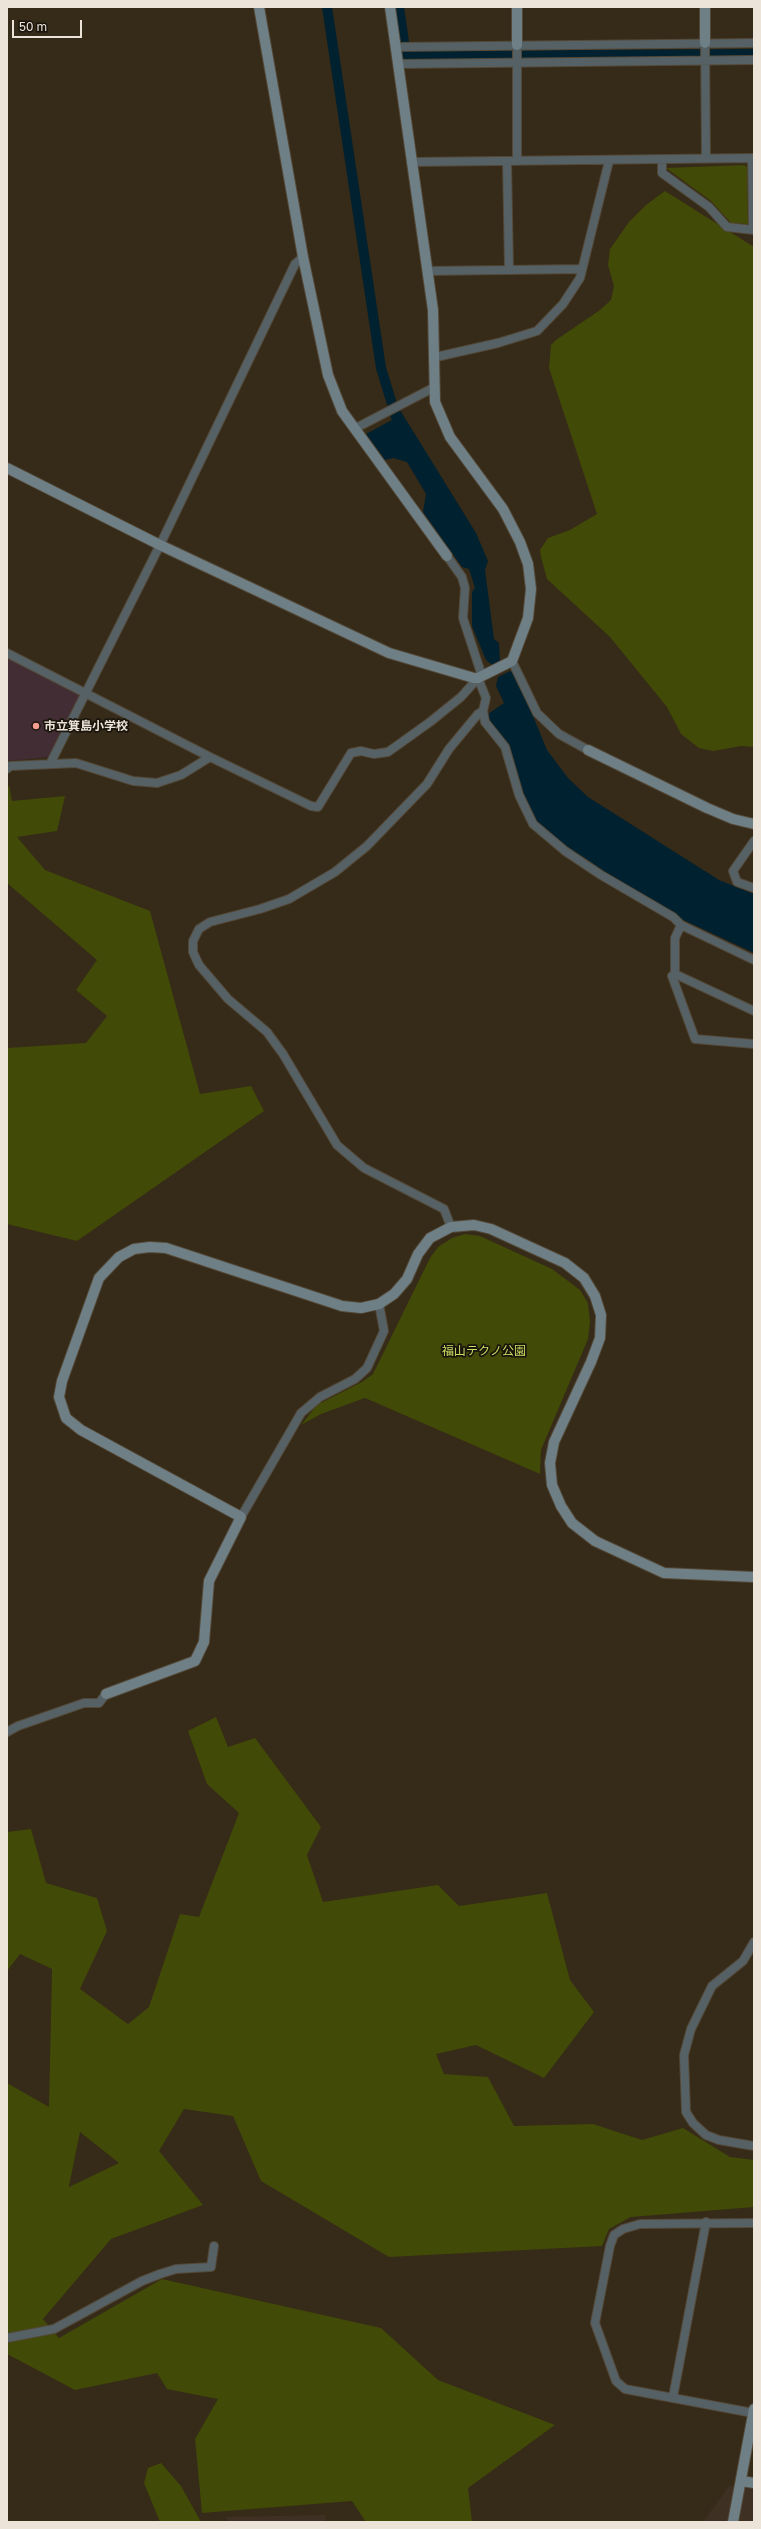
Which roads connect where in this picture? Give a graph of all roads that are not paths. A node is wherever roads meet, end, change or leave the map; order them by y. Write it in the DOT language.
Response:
graph roads {
  1 [pos="259,7"];
  2 [pos="390,7"];
  3 [pos="517,7"];
  4 [pos="705,7"];
  5 [pos="754,43"];
  6 [pos="705,45"];
  7 [pos="402,47"];
  8 [pos="517,48"];
  9 [pos="705,59"];
  10 [pos="754,60"];
  11 [pos="518,62"];
  12 [pos="398,64"];
  13 [pos="706,158"];
  14 [pos="753,158"];
  15 [pos="662,160"];
  16 [pos="507,161"];
  17 [pos="516,161"];
  18 [pos="609,161"];
  19 [pos="412,162"];
  20 [pos="753,230"];
  21 [pos="303,257"];
  22 [pos="509,269"];
  23 [pos="582,269"];
  24 [pos="427,271"];
  25 [pos="436,357"];
  26 [pos="433,388"];
  27 [pos="354,429"];
  28 [pos="7,468"];
  29 [pos="160,545"];
  30 [pos="447,556"];
  31 [pos="7,653"];
  32 [pos="512,661"];
  33 [pos="480,677"];
  34 [pos="86,692"];
  35 [pos="484,711"];
  36 [pos="588,750"];
  37 [pos="210,757"];
  38 [pos="51,762"];
  39 [pos="7,769"];
  40 [pos="754,824"];
  41 [pos="754,841"];
  42 [pos="754,888"];
  43 [pos="681,926"];
  44 [pos="754,960"];
  45 [pos="675,974"];
  46 [pos="754,1011"];
  47 [pos="754,1044"];
  48 [pos="451,1227"];
  49 [pos="379,1304"];
  50 [pos="241,1517"];
  51 [pos="754,1577"];
  52 [pos="106,1694"];
  53 [pos="7,1732"];
  54 [pos="754,1942"];
  55 [pos="754,2146"];
  56 [pos="706,2222"];
  57 [pos="754,2223"];
  58 [pos="214,2246"];
  59 [pos="7,2338"];
  60 [pos="673,2397"];
  61 [pos="754,2411"];
  62 [pos="741,2481"];
  63 [pos="754,2483"];
  64 [pos="733,2522"];
  1 -- 21 [label="street"];
  2 -- 7 [label="street"];
  3 -- 8 [label="street"];
  4 -- 6 [label="street"];
  5 -- 6 [label="street"];
  6 -- 8 [label="street"];
  6 -- 9 [label="street"];
  7 -- 8 [label="street"];
  7 -- 12 [label="street"];
  8 -- 11 [label="street"];
  9 -- 10 [label="street"];
  9 -- 11 [label="street"];
  9 -- 13 [label="street"];
  11 -- 12 [label="street"];
  11 -- 17 [label="street"];
  12 -- 19 [label="street"];
  13 -- 14 [label="street"];
  13 -- 15 [label="street"];
  14 -- 20 [label="street"];
  15 -- 18 [label="street"];
  15 -- 20 [label="street"];
  16 -- 17 [label="street"];
  16 -- 19 [label="street"];
  16 -- 22 [label="street"];
  17 -- 18 [label="street"];
  18 -- 23 [label="street"];
  19 -- 24 [label="street"];
  21 -- 27 [label="street"];
  21 -- 29 [label="street"];
  22 -- 23 [label="street"];
  22 -- 24 [label="street"];
  23 -- 25 [label="street"];
  24 -- 25 [label="street"];
  25 -- 26 [label="street"];
  26 -- 27 [label="street"];
  26 -- 32 [label="street"];
  27 -- 30 [label="street"];
  28 -- 29 [label="street"];
  29 -- 33 [label="street"];
  29 -- 34 [label="street"];
  30 -- 33 [label="street"];
  31 -- 34 [label="street"];
  32 -- 33 [label="street"];
  32 -- 36 [label="street"];
  33 -- 35 [label="street"];
  33 -- 37 [label="street"];
  34 -- 37 [label="street"];
  34 -- 38 [label="street"];
  35 -- 43 [label="street"];
  35 -- 48 [label="street"];
  36 -- 40 [label="street"];
  37 -- 38 [label="street"];
  38 -- 39 [label="street"];
  41 -- 42 [label="street"];
  43 -- 44 [label="street"];
  43 -- 45 [label="street"];
  45 -- 46 [label="street"];
  45 -- 47 [label="street"];
  48 -- 49 [label="street"];
  48 -- 51 [label="street"];
  49 -- 50 [label="street"];
  49 -- 50 [label="street"];
  50 -- 52 [label="street"];
  52 -- 53 [label="street"];
  54 -- 55 [label="street"];
  56 -- 57 [label="street"];
  56 -- 60 [label="street"];
  56 -- 60 [label="street"];
  58 -- 59 [label="street"];
  60 -- 61 [label="street"];
  61 -- 62 [label="street"];
  62 -- 63 [label="street"];
  62 -- 64 [label="street"];
}
